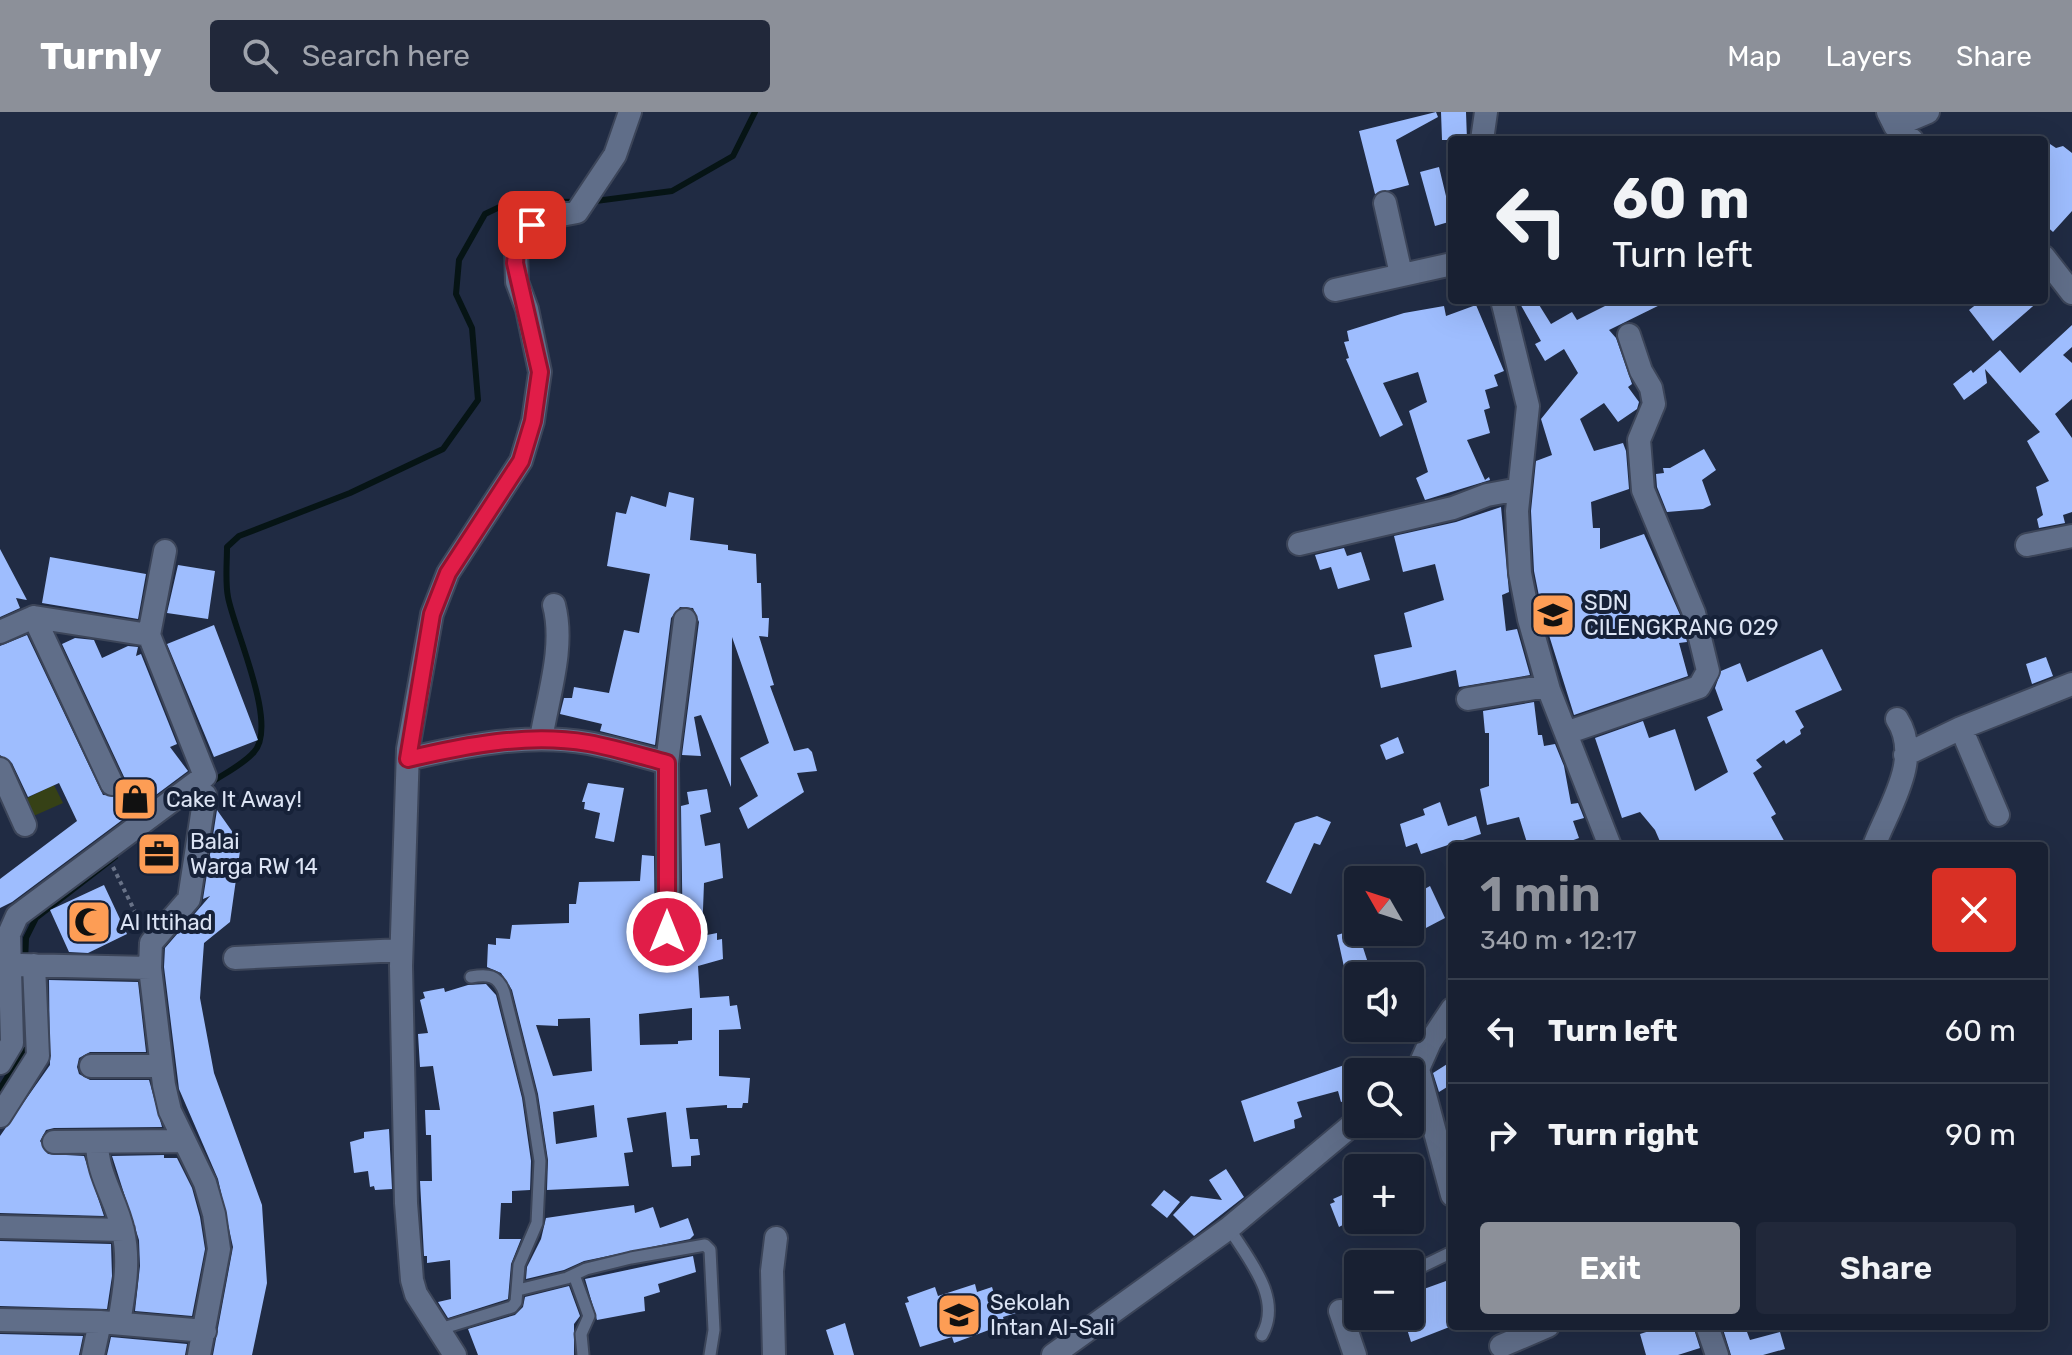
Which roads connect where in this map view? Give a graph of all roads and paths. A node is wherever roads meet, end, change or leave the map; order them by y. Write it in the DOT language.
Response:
graph roads {
  1 [pos="630,112"];
  2 [pos="1486,112"];
  3 [pos="1928,112"];
  4 [pos="1899,126"];
  5 [pos="1483,136"];
  6 [pos="1385,203"];
  7 [pos="2048,261"];
  8 [pos="1448,265"];
  9 [pos="1401,274"];
  10 [pos="2068,279"];
  11 [pos="1335,290"];
  12 [pos="1503,304"];
  13 [pos="1629,335"];
  14 [pos="1519,489"];
  15 [pos="2072,536"];
  16 [pos="1299,544"];
  17 [pos="2027,545"];
  18 [pos="165,551"];
  19 [pos="554,605"];
  20 [pos="34,617"];
  21 [pos="685,620"];
  22 [pos="0,632"];
  23 [pos="149,635"];
  24 [pos="2072,684"];
  25 [pos="1547,686"];
  26 [pos="1468,699"];
  27 [pos="1897,719"];
  28 [pos="1961,728"];
  29 [pos="1566,733"];
  30 [pos="541,739"];
  31 [pos="1905,755"];
  32 [pos="408,759"];
  33 [pos="667,763"];
  34 [pos="0,769"];
  35 [pos="112,784"];
  36 [pos="205,786"];
  37 [pos="1998,815"];
  38 [pos="25,825"];
  39 [pos="1608,842"];
  40 [pos="1876,842"];
  41 [pos="115,870"];
  42 [pos="151,943"];
  43 [pos="401,950"];
  44 [pos="669,952"];
  45 [pos="235,958"];
  46 [pos="4,965"];
  47 [pos="34,965"];
  48 [pos="150,968"];
  49 [pos="471,977"];
  50 [pos="1448,1015"];
  51 [pos="1421,1058"];
  52 [pos="0,1063"];
  53 [pos="91,1066"];
  54 [pos="161,1066"];
  55 [pos="1424,1104"];
  56 [pos="0,1116"];
  57 [pos="1344,1132"];
  58 [pos="184,1141"];
  59 [pos="54,1142"];
  60 [pos="97,1142"];
  61 [pos="1448,1180"];
  62 [pos="0,1227"];
  63 [pos="1229,1228"];
  64 [pos="123,1230"];
  65 [pos="776,1238"];
  66 [pos="1448,1254"];
  67 [pos="1424,1266"];
  68 [pos="574,1275"];
  69 [pos="518,1290"];
  70 [pos="1340,1311"];
  71 [pos="0,1320"];
  72 [pos="109,1323"];
  73 [pos="440,1329"];
  74 [pos="1536,1330"];
  75 [pos="1708,1330"];
  76 [pos="205,1331"];
  77 [pos="1262,1335"];
  78 [pos="1500,1342"];
  79 [pos="93,1355"];
  80 [pos="199,1355"];
  81 [pos="455,1355"];
  82 [pos="583,1355"];
  83 [pos="710,1355"];
  84 [pos="774,1355"];
  85 [pos="1053,1355"];
  86 [pos="1355,1355"];
  87 [pos="1717,1355"];
  1 -- 32 [label="street"];
  2 -- 5 [label="street"];
  3 -- 4 [label="street"];
  6 -- 9 [label="street"];
  7 -- 10 [label="street"];
  8 -- 9 [label="street"];
  9 -- 11 [label="street"];
  12 -- 14 [label="street"];
  13 -- 29 [label="street"];
  14 -- 16 [label="street"];
  14 -- 25 [label="street"];
  15 -- 17 [label="street"];
  18 -- 23 [label="street"];
  19 -- 30 [label="street"];
  20 -- 22 [label="street"];
  20 -- 23 [label="street"];
  20 -- 35 [label="street"];
  21 -- 33 [label="street"];
  23 -- 36 [label="street"];
  24 -- 28 [label="street"];
  25 -- 26 [label="street"];
  25 -- 29 [label="street"];
  27 -- 31 [label="street"];
  28 -- 31 [label="street"];
  28 -- 37 [label="street"];
  29 -- 39 [label="street"];
  30 -- 32 [label="street"];
  30 -- 33 [label="street"];
  31 -- 40 [label="street"];
  32 -- 43 [label="street"];
  33 -- 44 [label="street"];
  34 -- 38 [label="street"];
  36 -- 42 [label="street"];
  36 -- 46 [label="street"];
  41 -- 42 [label="path"];
  42 -- 48 [label="street"];
  43 -- 45 [label="street"];
  43 -- 73 [label="street"];
  46 -- 47 [label="street"];
  46 -- 52 [label="street"];
  47 -- 48 [label="street"];
  47 -- 56 [label="street"];
  48 -- 54 [label="street"];
  49 -- 69 [label="lane"];
  50 -- 51 [label="street"];
  53 -- 54 [label="street"];
  54 -- 58 [label="street"];
  55 -- 61 [label="street"];
  57 -- 63 [label="street"];
  58 -- 60 [label="street"];
  58 -- 76 [label="street"];
  59 -- 60 [label="street"];
  60 -- 64 [label="street"];
  62 -- 64 [label="street"];
  63 -- 77 [label="lane"];
  63 -- 85 [label="street"];
  64 -- 72 [label="street"];
  65 -- 84 [label="street"];
  66 -- 67 [label="lane"];
  68 -- 69 [label="lane"];
  68 -- 82 [label="lane"];
  68 -- 83 [label="lane"];
  69 -- 73 [label="lane"];
  70 -- 86 [label="street"];
  71 -- 72 [label="street"];
  72 -- 76 [label="street"];
  72 -- 79 [label="street"];
  73 -- 81 [label="street"];
  74 -- 78 [label="street"];
  75 -- 87 [label="street"];
  76 -- 80 [label="street"];
}
